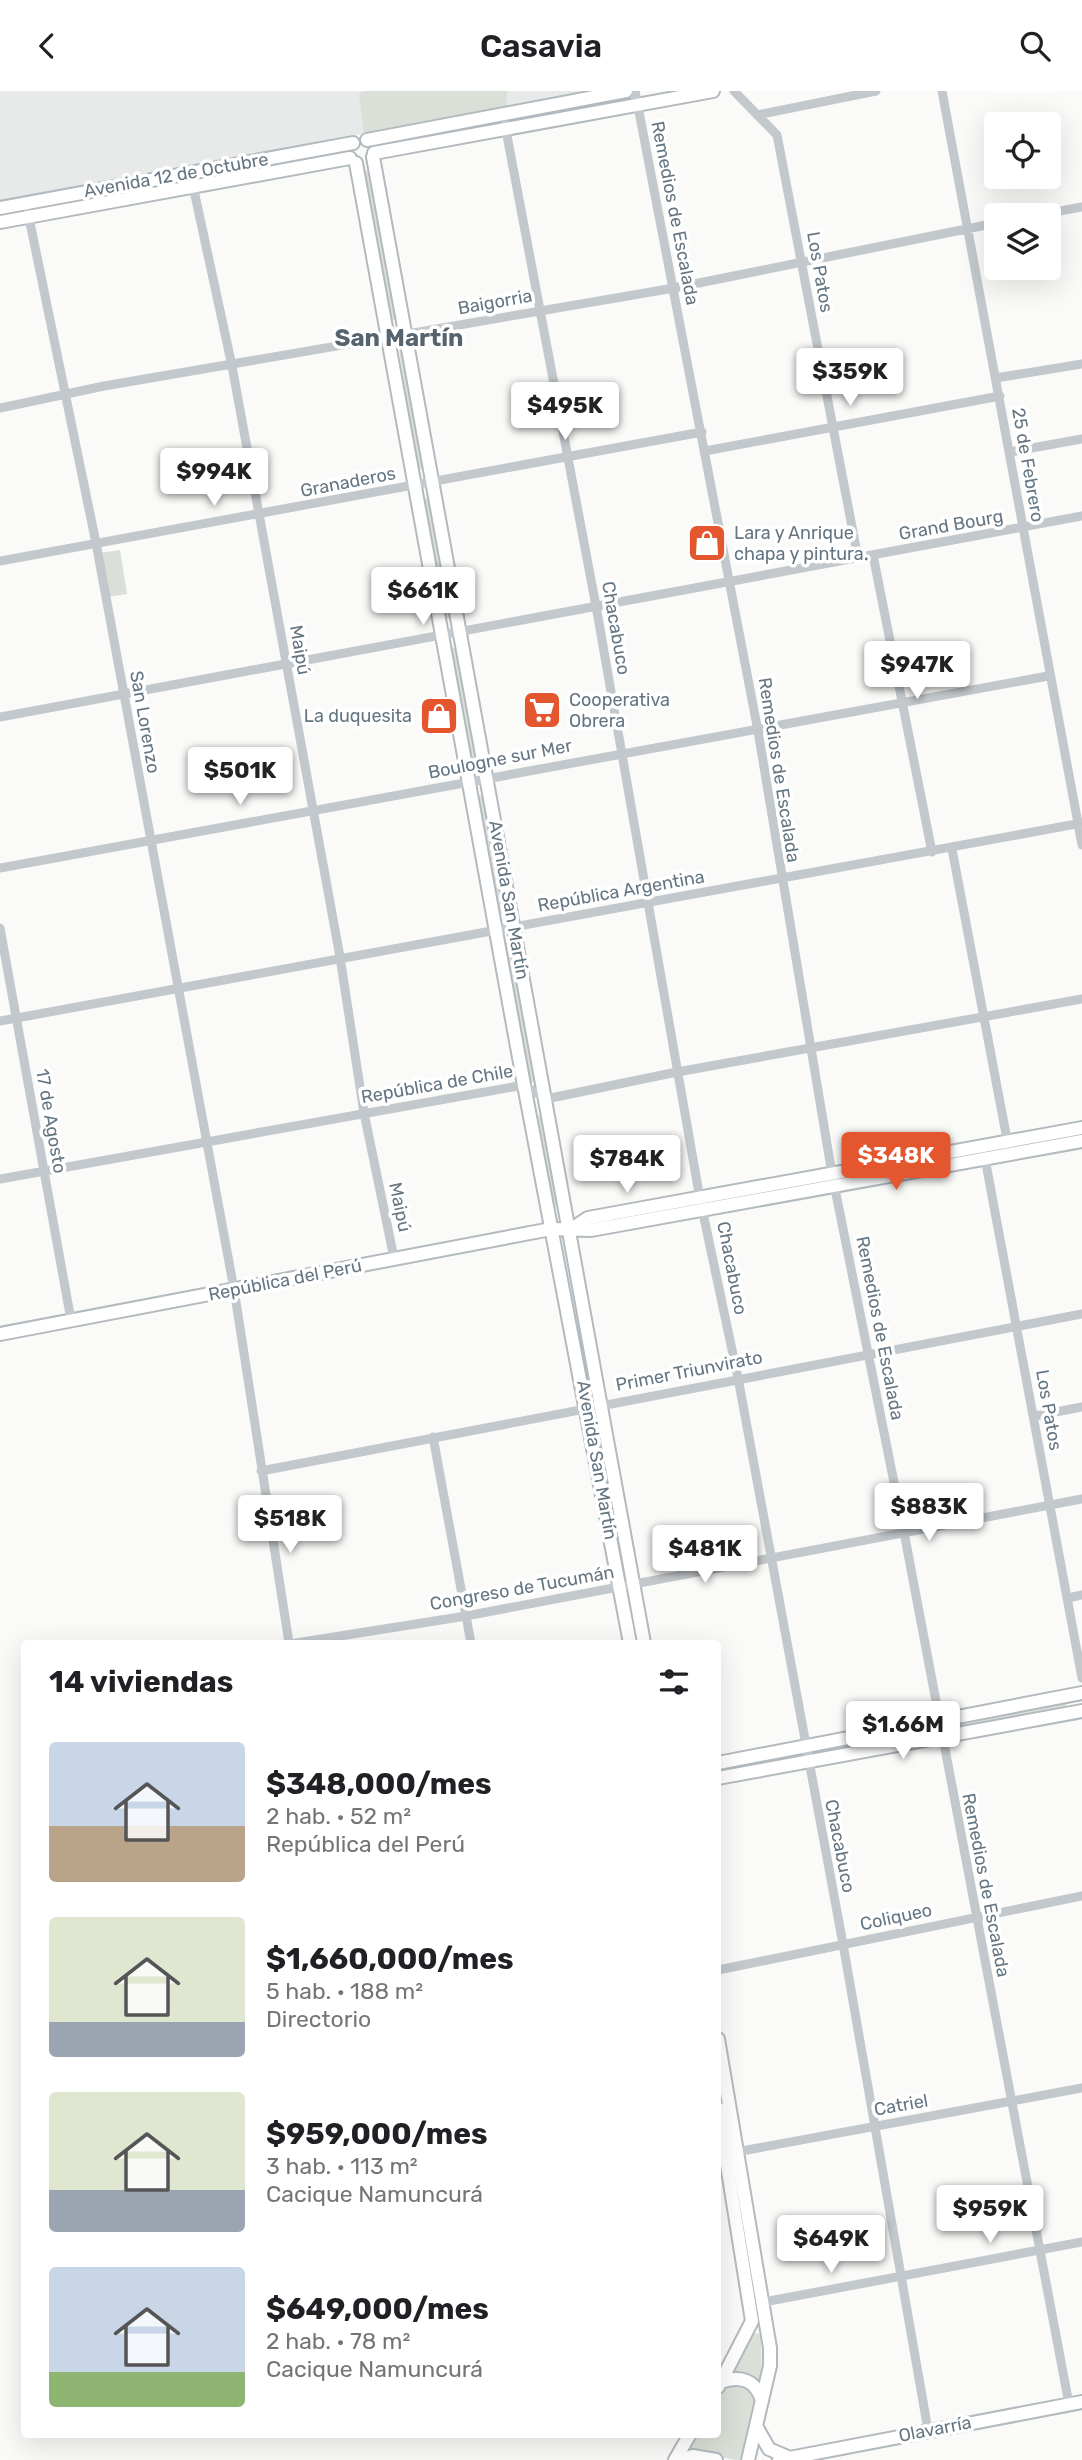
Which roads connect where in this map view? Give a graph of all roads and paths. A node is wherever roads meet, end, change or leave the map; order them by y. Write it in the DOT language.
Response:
graph roads {
  1 [pos="626,91"];
  2 [pos="713,91"];
  3 [pos="734,91"];
  4 [pos="876,91"];
  5 [pos="942,91"];
  6 [pos="636,97"];
  7 [pos="502,113"];
  8 [pos="757,115"];
  9 [pos="505,127"];
  10 [pos="367,140"];
  11 [pos="353,143"];
  12 [pos="373,155"];
  13 [pos="353,160"];
  14 [pos="190,172"];
  15 [pos="193,187"];
  16 [pos="26,203"];
  17 [pos="1082,207"];
  18 [pos="0,208"];
  19 [pos="1061,211"];
  20 [pos="28,217"];
  21 [pos="0,222"];
  22 [pos="984,226"];
  23 [pos="968,229"];
  24 [pos="802,260"];
  25 [pos="674,288"];
  26 [pos="542,310"];
  27 [pos="405,334"];
  28 [pos="388,337"];
  29 [pos="1082,363"];
  30 [pos="232,366"];
  31 [pos="996,378"];
  32 [pos="66,396"];
  33 [pos="1000,396"];
  34 [pos="0,408"];
  35 [pos="834,426"];
  36 [pos="702,432"];
  37 [pos="1082,439"];
  38 [pos="705,451"];
  39 [pos="1010,452"];
  40 [pos="569,456"];
  41 [pos="433,482"];
  42 [pos="415,485"];
  43 [pos="259,516"];
  44 [pos="1082,516"];
  45 [pos="1024,527"];
  46 [pos="96,543"];
  47 [pos="873,555"];
  48 [pos="858,558"];
  49 [pos="0,561"];
  50 [pos="731,581"];
  51 [pos="597,606"];
  52 [pos="460,631"];
  53 [pos="442,634"];
  54 [pos="286,663"];
  55 [pos="1048,676"];
  56 [pos="124,694"];
  57 [pos="902,704"];
  58 [pos="0,717"];
  59 [pos="758,731"];
  60 [pos="622,752"];
  61 [pos="487,778"];
  62 [pos="468,782"];
  63 [pos="313,809"];
  64 [pos="1080,823"];
  65 [pos="151,839"];
  66 [pos="1082,845"];
  67 [pos="952,849"];
  68 [pos="932,852"];
  69 [pos="0,868"];
  70 [pos="781,878"];
  71 [pos="647,901"];
  72 [pos="0,927"];
  73 [pos="513,927"];
  74 [pos="496,929"];
  75 [pos="340,957"];
  76 [pos="178,988"];
  77 [pos="1082,999"];
  78 [pos="986,1015"];
  79 [pos="16,1018"];
  80 [pos="0,1021"];
  81 [pos="813,1047"];
  82 [pos="677,1072"];
  83 [pos="524,1085"];
  84 [pos="546,1099"];
  85 [pos="364,1113"];
  86 [pos="1082,1128"];
  87 [pos="1082,1141"];
  88 [pos="206,1142"];
  89 [pos="1008,1149"];
  90 [pos="984,1154"];
  91 [pos="44,1171"];
  92 [pos="0,1179"];
  93 [pos="834,1180"];
  94 [pos="702,1205"];
  95 [pos="551,1229"];
  96 [pos="570,1230"];
  97 [pos="394,1258"];
  98 [pos="234,1289"];
  99 [pos="1082,1314"];
  100 [pos="71,1320"];
  101 [pos="1019,1327"];
  102 [pos="0,1334"];
  103 [pos="869,1353"];
  104 [pos="738,1378"];
  105 [pos="594,1406"];
  106 [pos="1082,1407"];
  107 [pos="1035,1416"];
  108 [pos="433,1437"];
  109 [pos="261,1471"];
  110 [pos="1082,1499"];
  111 [pos="1050,1506"];
  112 [pos="904,1532"];
  113 [pos="771,1557"];
  114 [pos="634,1584"];
  115 [pos="620,1586"];
  116 [pos="1082,1595"];
  117 [pos="1068,1598"];
  118 [pos="466,1616"];
  119 [pos="289,1640"];
  120 [pos="315,1640"];
  121 [pos="470,1640"];
  122 [pos="630,1640"];
  123 [pos="643,1640"];
  124 [pos="1082,1678"];
  125 [pos="1082,1693"];
  126 [pos="1082,1711"];
  127 [pos="939,1721"];
  128 [pos="943,1737"];
  129 [pos="805,1746"];
  130 [pos="721,1762"];
  131 [pos="808,1762"];
  132 [pos="721,1777"];
  133 [pos="1082,1896"];
  134 [pos="976,1917"];
  135 [pos="843,1944"];
  136 [pos="721,1969"];
  137 [pos="721,2063"];
  138 [pos="1082,2088"];
  139 [pos="1011,2101"];
  140 [pos="721,2118"];
  141 [pos="876,2126"];
  142 [pos="732,2153"];
  143 [pos="1082,2242"];
  144 [pos="1040,2250"];
  145 [pos="903,2277"];
  146 [pos="758,2304"];
  147 [pos="721,2381"];
  148 [pos="721,2384"];
  149 [pos="762,2401"];
  150 [pos="1082,2402"];
  151 [pos="1069,2405"];
  152 [pos="757,2426"];
  153 [pos="928,2430"];
  154 [pos="688,2438"];
  155 [pos="784,2459"];
  156 [pos="675,2460"];
  157 [pos="680,2460"];
  158 [pos="716,2460"];
  159 [pos="748,2460"];
  1 -- 7 [label="main road"];
  2 -- 6 [label="main road"];
  3 -- 8 [label="street, Los Patos"];
  4 -- 8 [label="street"];
  5 -- 23 [label="street, 25 de Febrero"];
  6 -- 9 [label="main road"];
  6 -- 25 [label="street, Remedios de Escalada"];
  7 -- 9 [label="street, Chacabuco"];
  7 -- 10 [label="main road"];
  8 -- 24 [label="street, Los Patos"];
  9 -- 12 [label="main road"];
  9 -- 26 [label="street, Chacabuco"];
  10 -- 11 [label="main road"];
  10 -- 12 [label="main road"];
  11 -- 13 [label="main road"];
  11 -- 14 [label="main road, Avenida 12 de Octubre"];
  12 -- 13 [label="main road"];
  12 -- 27 [label="main road, Avenida San Martín"];
  13 -- 15 [label="main road, Avenida 12 de Octubre"];
  13 -- 28 [label="main road, Avenida San Martín"];
  14 -- 15 [label="street, Maipú"];
  14 -- 16 [label="main road, Avenida 12 de Octubre"];
  15 -- 20 [label="main road, Avenida 12 de Octubre"];
  15 -- 30 [label="street, Maipú"];
  16 -- 18 [label="main road, Avenida 12 de Octubre"];
  16 -- 20 [label="street, San Lorenzo"];
  17 -- 19 [label="street"];
  20 -- 21 [label="main road, Avenida 12 de Octubre"];
  20 -- 32 [label="street, San Lorenzo"];
  22 -- 23 [label="street, Baigorria"];
  23 -- 24 [label="street, Baigorria"];
  23 -- 31 [label="street, 25 de Febrero"];
  24 -- 25 [label="street, Baigorria"];
  24 -- 35 [label="street, Los Patos"];
  25 -- 26 [label="street, Baigorria"];
  25 -- 36 [label="street, Remedios de Escalada"];
  26 -- 27 [label="street, Baigorria"];
  26 -- 40 [label="street, Chacabuco"];
  27 -- 28 [label="street, Baigorria"];
  27 -- 41 [label="main road, Avenida San Martín"];
  28 -- 30 [label="street, Baigorria"];
  28 -- 42 [label="main road, Avenida San Martín"];
  29 -- 31 [label="street"];
  30 -- 32 [label="street, Baigorria"];
  30 -- 43 [label="street, Maipú"];
  31 -- 33 [label="street, 25 de Febrero"];
  32 -- 34 [label="street, Baigorria"];
  32 -- 46 [label="street, San Lorenzo"];
  33 -- 35 [label="street"];
  33 -- 39 [label="street, 25 de Febrero"];
  35 -- 38 [label="street"];
  35 -- 48 [label="street, Los Patos"];
  36 -- 38 [label="street, Remedios de Escalada"];
  36 -- 40 [label="street, Granaderos"];
  37 -- 39 [label="street"];
  38 -- 50 [label="street, Remedios de Escalada"];
  39 -- 45 [label="street, 25 de Febrero"];
  40 -- 41 [label="street, Granaderos"];
  40 -- 51 [label="street, Chacabuco"];
  41 -- 42 [label="street, Granaderos"];
  41 -- 52 [label="main road, Avenida San Martín"];
  42 -- 43 [label="street, Granaderos"];
  42 -- 53 [label="main road, Avenida San Martín"];
  43 -- 46 [label="street, Granaderos"];
  43 -- 54 [label="street, Maipú"];
  44 -- 45 [label="street, Grand Bourg"];
  45 -- 47 [label="street, Grand Bourg"];
  45 -- 55 [label="street, 25 de Febrero"];
  46 -- 49 [label="street, Granaderos"];
  46 -- 56 [label="street, San Lorenzo"];
  47 -- 48 [label="street, Grand Bourg"];
  47 -- 57 [label="street"];
  48 -- 50 [label="street, Grand Bourg"];
  50 -- 51 [label="street, Grand Bourg"];
  50 -- 59 [label="street, Remedios de Escalada"];
  51 -- 52 [label="street, Grand Bourg"];
  51 -- 60 [label="street, Chacabuco"];
  52 -- 53 [label="street, Grand Bourg"];
  52 -- 61 [label="main road, Avenida San Martín"];
  53 -- 54 [label="street, Grand Bourg"];
  53 -- 62 [label="main road, Avenida San Martín"];
  54 -- 56 [label="street, Grand Bourg"];
  54 -- 63 [label="street, Maipú"];
  55 -- 57 [label="street, Boulogne sur Mer"];
  55 -- 64 [label="street, 25 de Febrero"];
  56 -- 58 [label="street, Grand Bourg"];
  56 -- 65 [label="street, San Lorenzo"];
  57 -- 59 [label="street, Boulogne sur Mer"];
  57 -- 68 [label="street"];
  59 -- 60 [label="street, Boulogne sur Mer"];
  59 -- 70 [label="street, Remedios de Escalada"];
  60 -- 61 [label="street, Boulogne sur Mer"];
  60 -- 71 [label="street, Chacabuco"];
  61 -- 62 [label="street, Boulogne sur Mer"];
  61 -- 73 [label="main road, Avenida San Martín"];
  62 -- 63 [label="street, Boulogne sur Mer"];
  62 -- 74 [label="main road, Avenida San Martín"];
  63 -- 65 [label="street, Boulogne sur Mer"];
  63 -- 75 [label="street, Maipú"];
  64 -- 66 [label="street, 25 de Febrero"];
  64 -- 67 [label="street, República Argentina"];
  65 -- 69 [label="street, Boulogne sur Mer"];
  65 -- 76 [label="street, San Lorenzo"];
  67 -- 68 [label="street, República Argentina"];
  67 -- 78 [label="street"];
  68 -- 70 [label="street, República Argentina"];
  70 -- 71 [label="street, República Argentina"];
  70 -- 81 [label="street, Remedios de Escalada"];
  71 -- 73 [label="street, República Argentina"];
  71 -- 82 [label="street, Chacabuco"];
  72 -- 79 [label="street, 17 de Agosto"];
  73 -- 74 [label="street, República Argentina"];
  73 -- 84 [label="main road, Avenida San Martín"];
  74 -- 75 [label="street, República Argentina"];
  74 -- 83 [label="main road, Avenida San Martín"];
  75 -- 76 [label="street, República Argentina"];
  75 -- 85 [label="street, Maipú"];
  76 -- 79 [label="street, República Argentina"];
  76 -- 88 [label="street, San Lorenzo"];
  77 -- 78 [label="street"];
  78 -- 81 [label="street"];
  78 -- 89 [label="street"];
  79 -- 80 [label="street, República Argentina"];
  79 -- 91 [label="street, 17 de Agosto"];
  81 -- 82 [label="street"];
  81 -- 93 [label="street, Remedios de Escalada"];
  82 -- 84 [label="street"];
  82 -- 94 [label="street, Chacabuco"];
  83 -- 84 [label="street, República de Chile"];
  83 -- 85 [label="street, República de Chile"];
  83 -- 95 [label="main road, Avenida San Martín"];
  84 -- 96 [label="main road, Avenida San Martín"];
  85 -- 88 [label="street, República de Chile"];
  85 -- 97 [label="street, Maipú"];
  86 -- 89 [label="main road, República del Perú"];
  87 -- 89 [label="main road, República del Perú"];
  88 -- 91 [label="street, República de Chile"];
  88 -- 98 [label="street, San Lorenzo"];
  89 -- 90 [label="main road, República del Perú"];
  90 -- 93 [label="main road, República del Perú"];
  90 -- 101 [label="street, Los Patos"];
  91 -- 92 [label="street, República de Chile"];
  91 -- 100 [label="street, 17 de Agosto"];
  93 -- 94 [label="main road, República del Perú"];
  93 -- 103 [label="street, Remedios de Escalada"];
  94 -- 96 [label="main road, República del Perú"];
  94 -- 104 [label="street, Chacabuco"];
  95 -- 96 [label="main road, República del Perú"];
  95 -- 97 [label="main road, República del Perú"];
  95 -- 105 [label="main road, Avenida San Martín"];
  96 -- 105 [label="main road, Avenida San Martín"];
  97 -- 98 [label="main road, República del Perú"];
  98 -- 100 [label="main road, República del Perú"];
  98 -- 109 [label="street, San Lorenzo"];
  99 -- 101 [label="street, Primer Triunvirato"];
  100 -- 102 [label="main road, República del Perú"];
  101 -- 103 [label="street, Primer Triunvirato"];
  101 -- 107 [label="street, Los Patos"];
  103 -- 104 [label="street, Primer Triunvirato"];
  103 -- 112 [label="street, Remedios de Escalada"];
  104 -- 105 [label="street, Primer Triunvirato"];
  104 -- 113 [label="street, Chacabuco"];
  105 -- 108 [label="street, Primer Triunvirato"];
  105 -- 114 [label="main road, Avenida San Martín"];
  105 -- 115 [label="main road, Avenida San Martín"];
  106 -- 107 [label="street"];
  107 -- 111 [label="street, Los Patos"];
  108 -- 109 [label="street, Primer Triunvirato"];
  108 -- 118 [label="street"];
  109 -- 119 [label="street"];
  110 -- 111 [label="street, Congreso de Tucumán"];
  111 -- 112 [label="street, Congreso de Tucumán"];
  111 -- 117 [label="street, Los Patos"];
  112 -- 113 [label="street, Congreso de Tucumán"];
  112 -- 127 [label="street, Remedios de Escalada"];
  113 -- 114 [label="street, Congreso de Tucumán"];
  113 -- 129 [label="street, Chacabuco"];
  114 -- 115 [label="street, Congreso de Tucumán"];
  114 -- 123 [label="main road, Avenida San Martín"];
  115 -- 118 [label="street, Congreso de Tucumán"];
  115 -- 122 [label="main road, Avenida San Martín"];
  116 -- 117 [label="street"];
  117 -- 124 [label="street, Los Patos"];
  118 -- 120 [label="street, Congreso de Tucumán"];
  118 -- 121 [label="street"];
  125 -- 127 [label="main road"];
  126 -- 128 [label="main road"];
  127 -- 128 [label="street, Remedios de Escalada"];
  127 -- 129 [label="main road"];
  128 -- 131 [label="main road"];
  128 -- 134 [label="street, Remedios de Escalada"];
  129 -- 130 [label="main road"];
  129 -- 131 [label="street, Chacabuco"];
  131 -- 132 [label="main road"];
  131 -- 135 [label="street, Chacabuco"];
  133 -- 134 [label="street, Coliqueo"];
  134 -- 135 [label="street, Coliqueo"];
  134 -- 139 [label="street, Remedios de Escalada"];
  135 -- 136 [label="street, Coliqueo"];
  135 -- 141 [label="street, Chacabuco"];
  137 -- 142 [label="main road"];
  138 -- 139 [label="street, Catriel"];
  139 -- 141 [label="street, Catriel"];
  139 -- 144 [label="street, Remedios de Escalada"];
  140 -- 142 [label="main road"];
  141 -- 142 [label="street, Catriel"];
  141 -- 145 [label="street, Chacabuco"];
  142 -- 146 [label="main road"];
  143 -- 144 [label="street"];
  144 -- 145 [label="street"];
  144 -- 151 [label="street, Remedios de Escalada"];
  145 -- 146 [label="street"];
  145 -- 153 [label="street, Chacabuco"];
  146 -- 147 [label="main road"];
  146 -- 149 [label="main road"];
  148 -- 149 [label="main road"];
  149 -- 152 [label="main road"];
  150 -- 151 [label="main road, Olavarría"];
  151 -- 153 [label="main road, Olavarría"];
  152 -- 155 [label="main road"];
  152 -- 159 [label="main road"];
  153 -- 155 [label="main road, Olavarría"];
  154 -- 156 [label="main road"];
  157 -- 158 [label="main road"];
}
